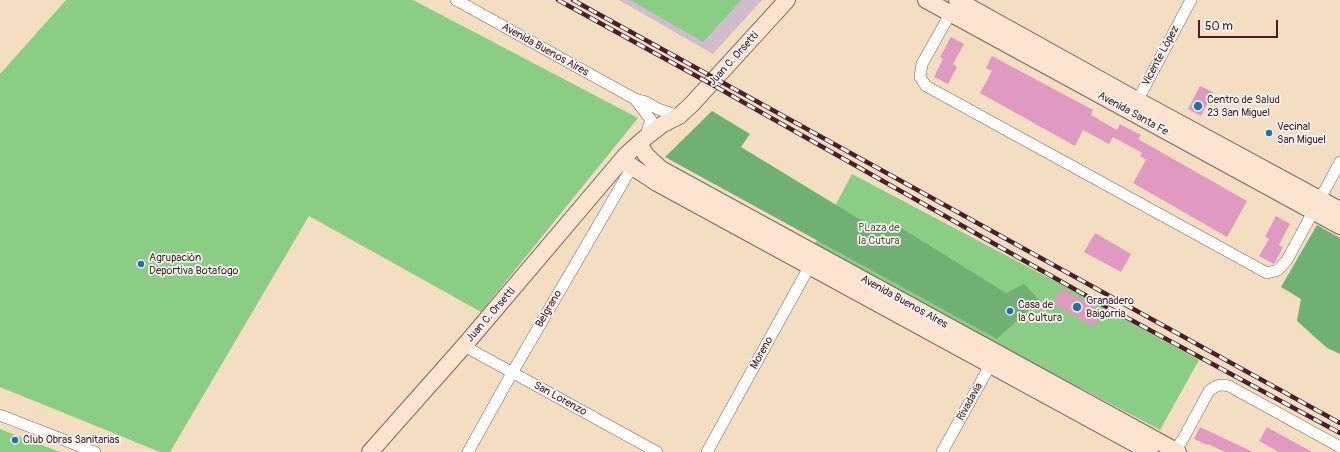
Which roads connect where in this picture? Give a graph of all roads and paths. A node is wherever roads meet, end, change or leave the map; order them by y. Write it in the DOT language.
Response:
graph roads {
  1 [pos="456,0"];
  2 [pos="787,0"];
  3 [pos="926,0"];
  4 [pos="1191,0"];
  5 [pos="956,4"];
  6 [pos="635,99"];
  7 [pos="1134,106"];
  8 [pos="679,116"];
  9 [pos="637,152"];
  10 [pos="1340,162"];
  11 [pos="1317,205"];
  12 [pos="1340,210"];
  13 [pos="1340,226"];
  14 [pos="813,260"];
  15 [pos="464,346"];
  16 [pos="994,359"];
  17 [pos="512,373"];
  18 [pos="0,414"];
  19 [pos="1340,447"];
  20 [pos="1176,451"];
  21 [pos="95,452"];
  22 [pos="370,452"];
  23 [pos="468,452"];
  24 [pos="657,452"];
  25 [pos="707,452"];
  26 [pos="942,452"];
  27 [pos="1150,452"];
  1 -- 6 [label="street, Avenida Buenos Aires"];
  2 -- 8 [label="main road, Juan C. Orsetti"];
  3 -- 5 [label="main road, Avenida Santa Fe"];
  4 -- 7 [label="street, Vicente López"];
  5 -- 7 [label="main road, Avenida Santa Fe"];
  5 -- 11 [label="street"];
  6 -- 8 [label="street, Avenida Buenos Aires"];
  6 -- 9 [label="street, Avenida Buenos Aires"];
  7 -- 11 [label="main road, Avenida Santa Fe"];
  8 -- 9 [label="main road, Juan C. Orsetti"];
  9 -- 14 [label="main road, Avenida Buenos Aires"];
  9 -- 15 [label="main road, Juan C. Orsetti"];
  9 -- 17 [label="street, Belgrano"];
  10 -- 11 [label="street"];
  11 -- 12 [label="main road, Avenida Santa Fe"];
  11 -- 13 [label="main road, Avenida Santa Fe"];
  14 -- 16 [label="main road, Avenida Buenos Aires"];
  14 -- 25 [label="street, Moreno"];
  15 -- 17 [label="street, San Lorenzo"];
  15 -- 22 [label="main road, Juan C. Orsetti"];
  16 -- 20 [label="main road, Avenida Buenos Aires"];
  16 -- 26 [label="street, Rivadavia"];
  16 -- 27 [label="main road, Avenida Buenos Aires"];
  17 -- 23 [label="street, Belgrano"];
  17 -- 24 [label="street, San Lorenzo"];
  18 -- 21 [label="street"];
  19 -- 20 [label="street"];
}
